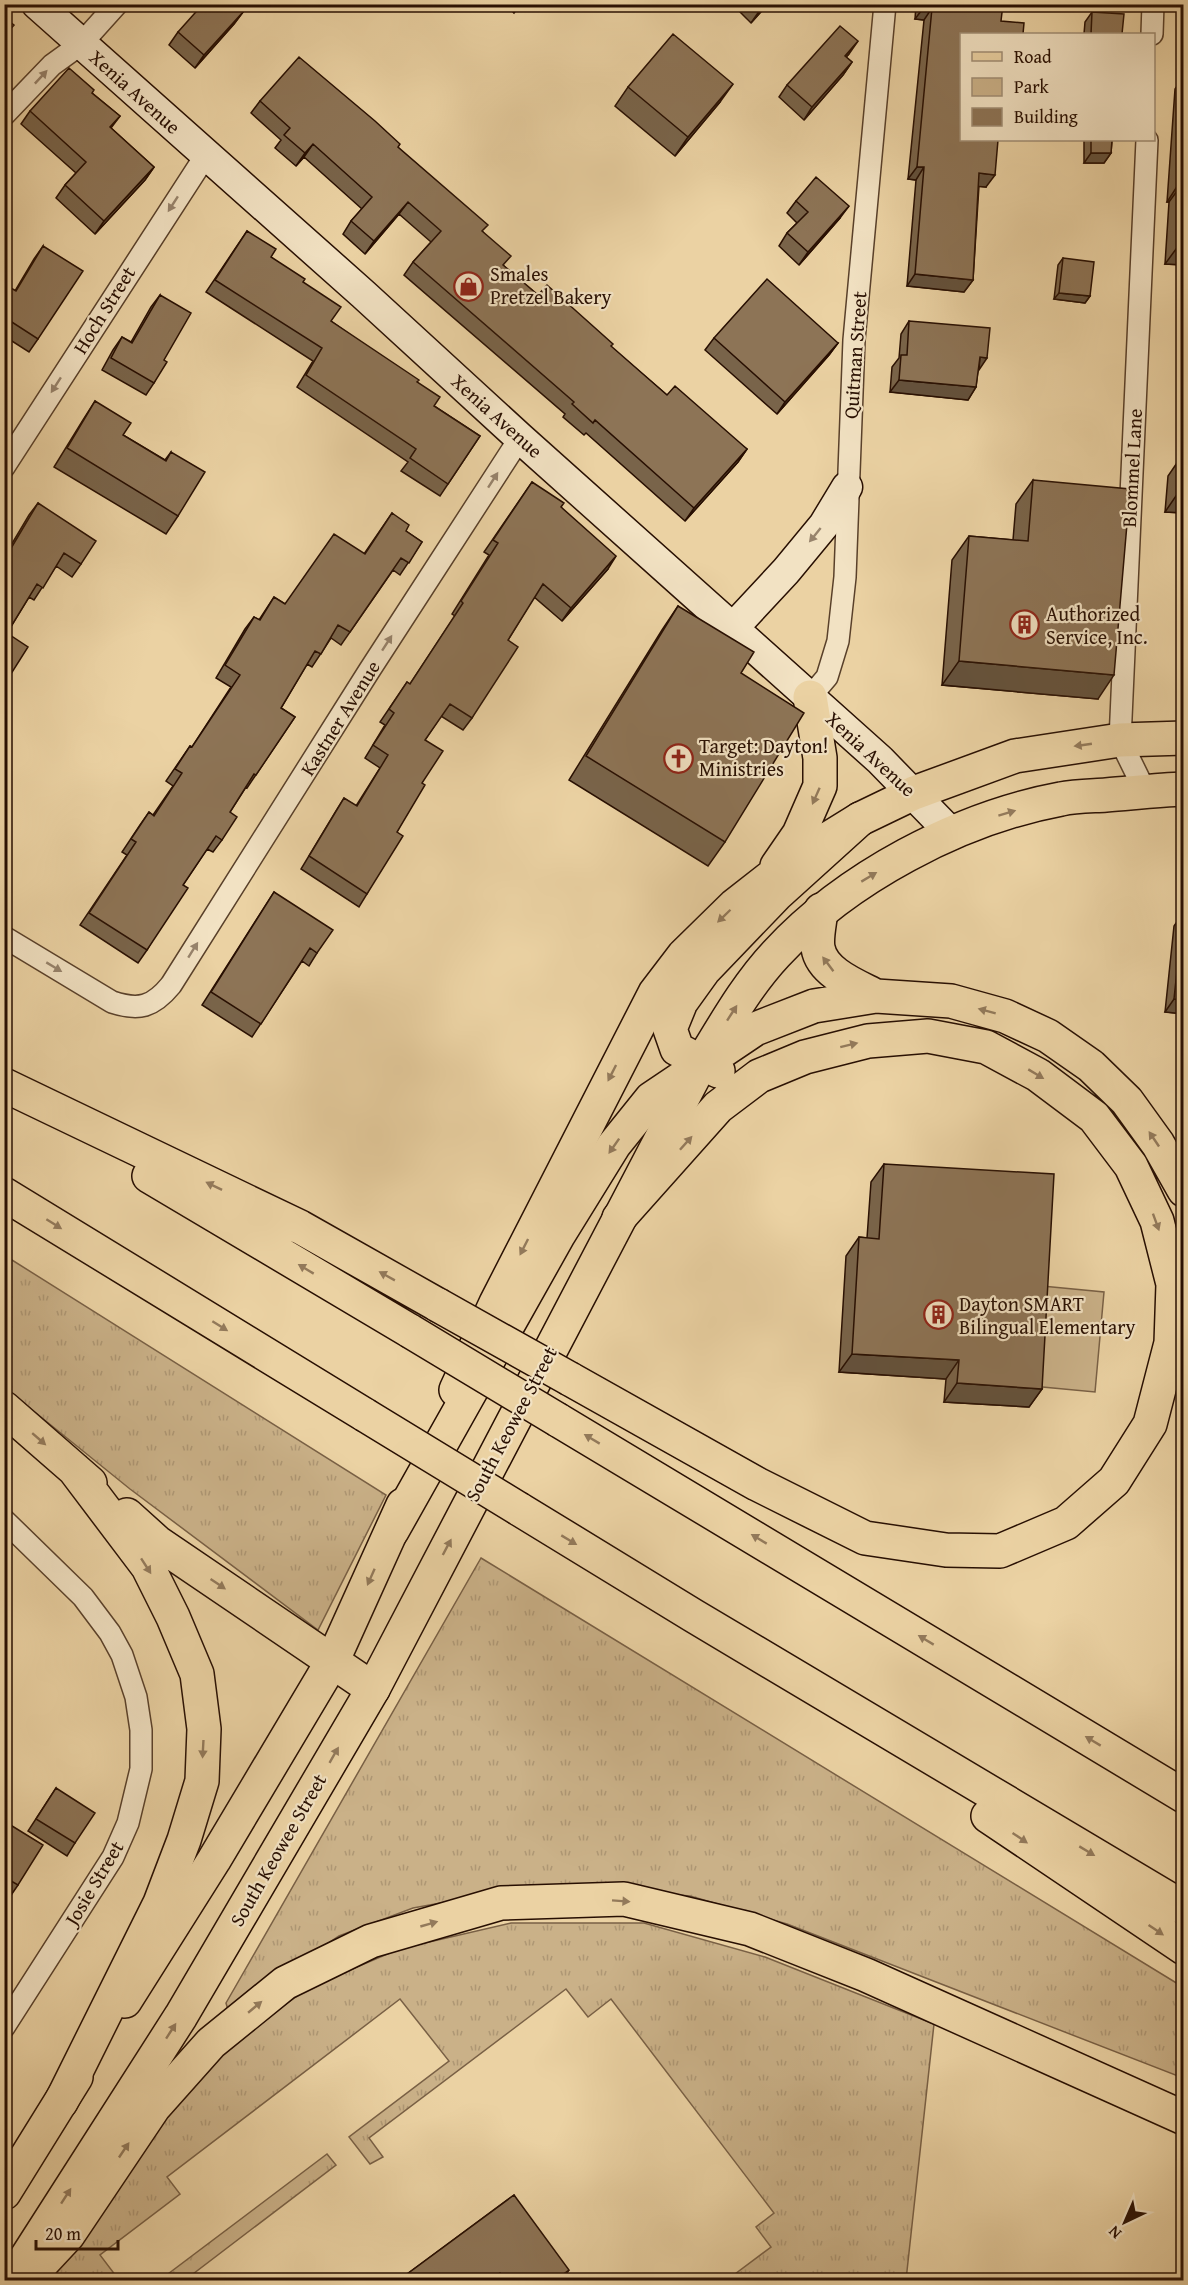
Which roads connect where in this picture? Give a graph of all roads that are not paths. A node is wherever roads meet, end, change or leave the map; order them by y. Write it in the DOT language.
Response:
graph roads {
  1 [pos="37,4"];
  2 [pos="117,4"];
  3 [pos="885,4"];
  4 [pos="1153,4"];
  5 [pos="1152,33"];
  6 [pos="81,44"];
  7 [pos="4,115"];
  8 [pos="1147,141"];
  9 [pos="206,155"];
  10 [pos="520,438"];
  11 [pos="4,467"];
  12 [pos="847,487"];
  13 [pos="733,628"];
  14 [pos="810,697"];
  15 [pos="1184,738"];
  16 [pos="1120,740"];
  17 [pos="1184,789"];
  18 [pos="1145,791"];
  19 [pos="914,794"];
  20 [pos="860,819"];
  21 [pos="952,834"];
  22 [pos="766,881"];
  23 [pos="821,910"];
  24 [pos="4,937"];
  25 [pos="876,996"];
  26 [pos="701,1063"];
  27 [pos="759,1076"];
  28 [pos="4,1085"];
  29 [pos="4,1090"];
  30 [pos="1184,1190"];
  31 [pos="4,1194"];
  32 [pos="619,1218"];
  33 [pos="4,1408"];
  34 [pos="74,1469"];
  35 [pos="4,1520"];
  36 [pos="392,1531"];
  37 [pos="694,1616"];
  38 [pos="332,1662"];
  39 [pos="373,1689"];
  40 [pos="1184,1796"];
  41 [pos="1184,1908"];
  42 [pos="1184,1948"];
  43 [pos="4,2026"];
  44 [pos="60,2102"];
  45 [pos="1184,2118"];
  46 [pos="4,2193"];
  47 [pos="12,2280"];
  48 [pos="26,2280"];
  1 -- 6 [label="street, Xenia Avenue"];
  2 -- 6 [label="street"];
  3 -- 12 [label="street, Quitman Street"];
  4 -- 5 [label="street"];
  7 -- 6 [label="street, one-way"];
  6 -- 9 [label="street, Xenia Avenue"];
  8 -- 16 [label="street, Blommel Lane"];
  9 -- 10 [label="street, Xenia Avenue"];
  9 -- 11 [label="street, Hoch Street, one-way"];
  10 -- 13 [label="street, Xenia Avenue"];
  24 -- 10 [label="street, Kastner Avenue, one-way"];
  12 -- 13 [label="street, one-way"];
  12 -- 14 [label="street, Quitman Street"];
  13 -- 14 [label="street, Xenia Avenue"];
  14 -- 19 [label="street, Xenia Avenue"];
  14 -- 22 [label="main road, one-way"];
  15 -- 16 [label="main road"];
  16 -- 18 [label="street, Blommel Lane"];
  16 -- 19 [label="main road, one-way"];
  17 -- 18 [label="main road, South Keowee Street"];
  21 -- 18 [label="main road, South Keowee Street, one-way"];
  19 -- 20 [label="main road"];
  19 -- 21 [label="street, Xenia Avenue"];
  20 -- 22 [label="main road"];
  20 -- 26 [label="main road"];
  23 -- 21 [label="main road, South Keowee Street, one-way"];
  22 -- 36 [label="main road, one-way"];
  25 -- 23 [label="main road, one-way"];
  26 -- 23 [label="main road, South Keowee Street, one-way"];
  25 -- 26 [label="main road"];
  30 -- 25 [label="main road, one-way"];
  26 -- 27 [label="main road"];
  26 -- 32 [label="main road, South Keowee Street"];
  26 -- 36 [label="main road, one-way"];
  27 -- 28 [label="main road, one-way, bridge"];
  32 -- 27 [label="main road, one-way"];
  40 -- 29 [label="main road, one-way, bridge"];
  31 -- 37 [label="main road, one-way, bridge"];
  39 -- 32 [label="main road, South Keowee Street, one-way"];
  33 -- 34 [label="main road, one-way"];
  34 -- 38 [label="main road, one-way"];
  34 -- 44 [label="main road, one-way"];
  35 -- 43 [label="street, Josie Street"];
  36 -- 38 [label="main road, one-way"];
  37 -- 41 [label="main road, one-way"];
  37 -- 42 [label="main road, one-way"];
  38 -- 39 [label="main road"];
  38 -- 44 [label="main road"];
  47 -- 39 [label="main road, South Keowee Street, one-way"];
  44 -- 46 [label="main road"];
  48 -- 45 [label="main road, one-way"];
}
